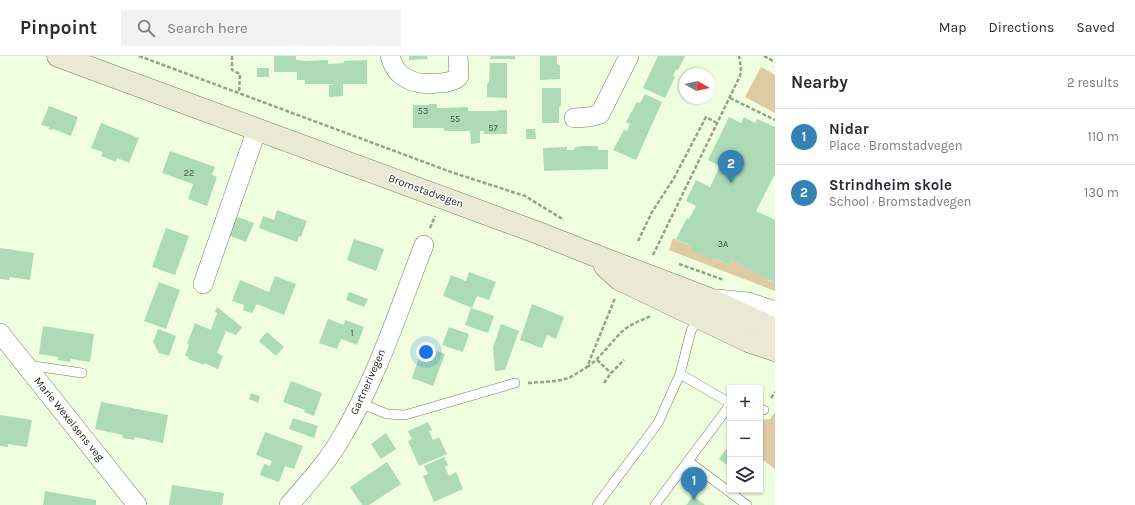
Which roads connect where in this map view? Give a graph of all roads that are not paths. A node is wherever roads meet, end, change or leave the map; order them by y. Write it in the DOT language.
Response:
graph roads {
  1 [pos="58,56"];
  2 [pos="390,56"];
  3 [pos="458,56"];
  4 [pos="629,56"];
  5 [pos="574,118"];
  6 [pos="257,129"];
  7 [pos="424,245"];
  8 [pos="203,284"];
  9 [pos="702,307"];
  10 [pos="775,311"];
  11 [pos="775,329"];
  12 [pos="0,333"];
  13 [pos="748,341"];
  14 [pos="775,350"];
  15 [pos="775,358"];
  16 [pos="26,365"];
  17 [pos="82,373"];
  18 [pos="680,374"];
  19 [pos="516,384"];
  20 [pos="727,402"];
  21 [pos="360,403"];
  22 [pos="727,408"];
  23 [pos="688,462"];
  24 [pos="138,505"];
  25 [pos="289,505"];
  26 [pos="597,505"];
  27 [pos="655,505"];
  28 [pos="747,505"];
  1 -- 6 [label="main road, Bromstadvegen"];
  2 -- 3 [label="street"];
  4 -- 5 [label="street"];
  6 -- 8 [label="street"];
  6 -- 9 [label="main road, Bromstadvegen"];
  7 -- 21 [label="street, Gartnerivegen"];
  9 -- 10 [label="street, Bromstadvegen"];
  9 -- 11 [label="main road, Bromstadvegen"];
  9 -- 13 [label="main road, Bromstadvegen"];
  9 -- 18 [label="lane"];
  12 -- 16 [label="street, Marie Wexelsens veg"];
  13 -- 14 [label="main road, Bromstadvegen"];
  13 -- 15 [label="street, Bromstadvegen"];
  16 -- 17 [label="lane"];
  16 -- 24 [label="street, Marie Wexelsens veg"];
  18 -- 20 [label="lane"];
  18 -- 26 [label="lane"];
  19 -- 21 [label="lane"];
  21 -- 25 [label="street, Gartnerivegen"];
  22 -- 23 [label="lane"];
  23 -- 27 [label="lane"];
  23 -- 28 [label="lane"];
}
